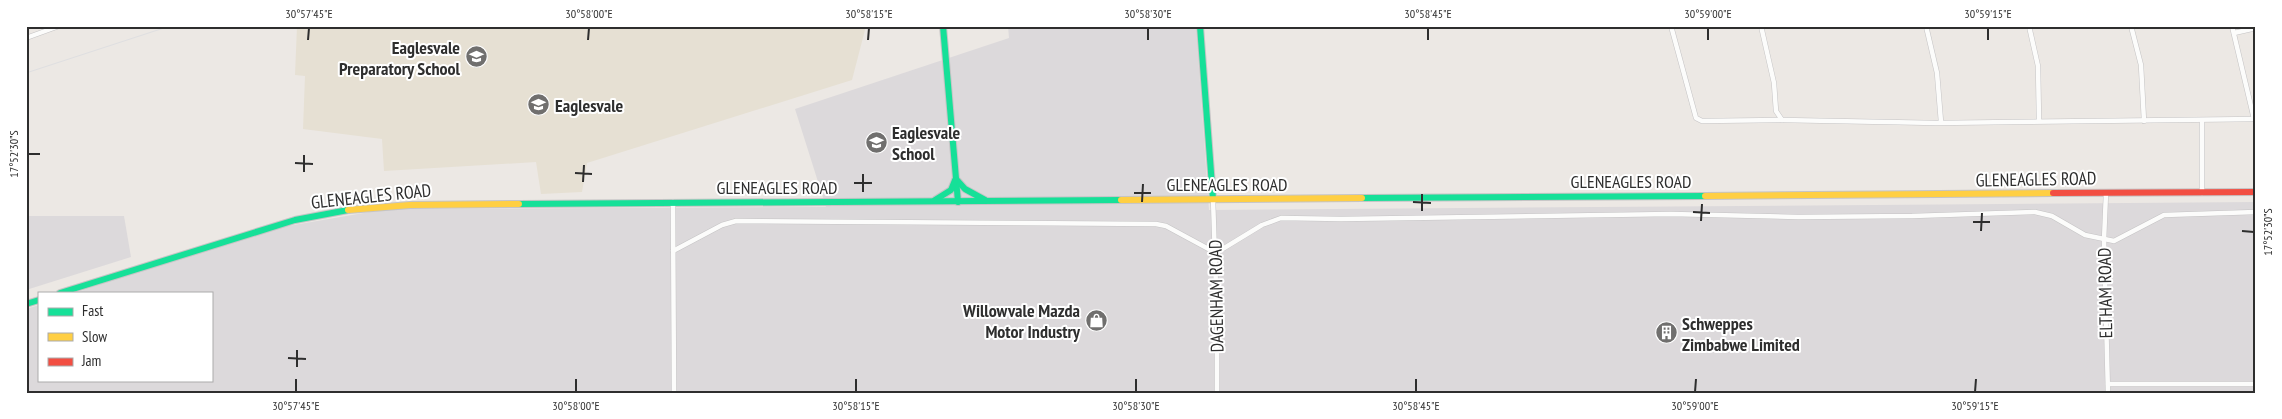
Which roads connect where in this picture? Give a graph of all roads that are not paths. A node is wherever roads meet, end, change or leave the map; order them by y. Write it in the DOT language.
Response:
graph roads {
  1 [pos="59,26"];
  2 [pos="943,26"];
  3 [pos="1200,26"];
  4 [pos="1671,26"];
  5 [pos="1761,26"];
  6 [pos="1926,26"];
  7 [pos="2028,26"];
  8 [pos="2131,26"];
  9 [pos="2232,26"];
  10 [pos="2256,28"];
  11 [pos="2234,33"];
  12 [pos="26,38"];
  13 [pos="2255,119"];
  14 [pos="1782,120"];
  15 [pos="2039,120"];
  16 [pos="2144,121"];
  17 [pos="2202,121"];
  18 [pos="1941,122"];
  19 [pos="956,179"];
  20 [pos="2256,192"];
  21 [pos="2106,193"];
  22 [pos="2202,193"];
  23 [pos="1213,199"];
  24 [pos="988,201"];
  25 [pos="673,202"];
  26 [pos="931,202"];
  27 [pos="958,202"];
  28 [pos="2256,212"];
  29 [pos="2104,240"];
  30 [pos="673,251"];
  31 [pos="1216,253"];
  32 [pos="63,292"];
  33 [pos="38,300"];
  34 [pos="26,304"];
  35 [pos="2108,384"];
  36 [pos="2256,384"];
  37 [pos="674,393"];
  38 [pos="1217,393"];
  39 [pos="2108,393"];
  1 -- 12 [label="street"];
  2 -- 19 [label="street"];
  3 -- 23 [label="street"];
  4 -- 14 [label="street"];
  5 -- 14 [label="street"];
  6 -- 18 [label="street"];
  7 -- 15 [label="street"];
  8 -- 16 [label="street"];
  9 -- 11 [label="street"];
  10 -- 11 [label="street"];
  11 -- 13 [label="street"];
  13 -- 17 [label="street"];
  14 -- 18 [label="street"];
  15 -- 16 [label="street"];
  15 -- 18 [label="street"];
  16 -- 17 [label="street"];
  17 -- 22 [label="street"];
  19 -- 24 [label="street"];
  19 -- 26 [label="street"];
  19 -- 27 [label="street"];
  20 -- 22 [label="street, GLENEAGLES ROAD"];
  21 -- 22 [label="street, GLENEAGLES ROAD"];
  21 -- 23 [label="street, GLENEAGLES ROAD"];
  21 -- 29 [label="street, ELTHAM ROAD"];
  23 -- 24 [label="street, GLENEAGLES ROAD"];
  23 -- 31 [label="street, DAGENHAM ROAD"];
  24 -- 27 [label="street, GLENEAGLES ROAD"];
  25 -- 26 [label="street, GLENEAGLES ROAD"];
  25 -- 30 [label="street"];
  25 -- 32 [label="street, GLENEAGLES ROAD"];
  26 -- 27 [label="street, GLENEAGLES ROAD"];
  28 -- 29 [label="street"];
  29 -- 31 [label="street"];
  29 -- 35 [label="street, ELTHAM ROAD"];
  30 -- 31 [label="street"];
  30 -- 37 [label="street"];
  31 -- 38 [label="street, DAGENHAM ROAD"];
  33 -- 34 [label="street"];
  35 -- 36 [label="street"];
  35 -- 39 [label="street, ELTHAM ROAD"];
}
